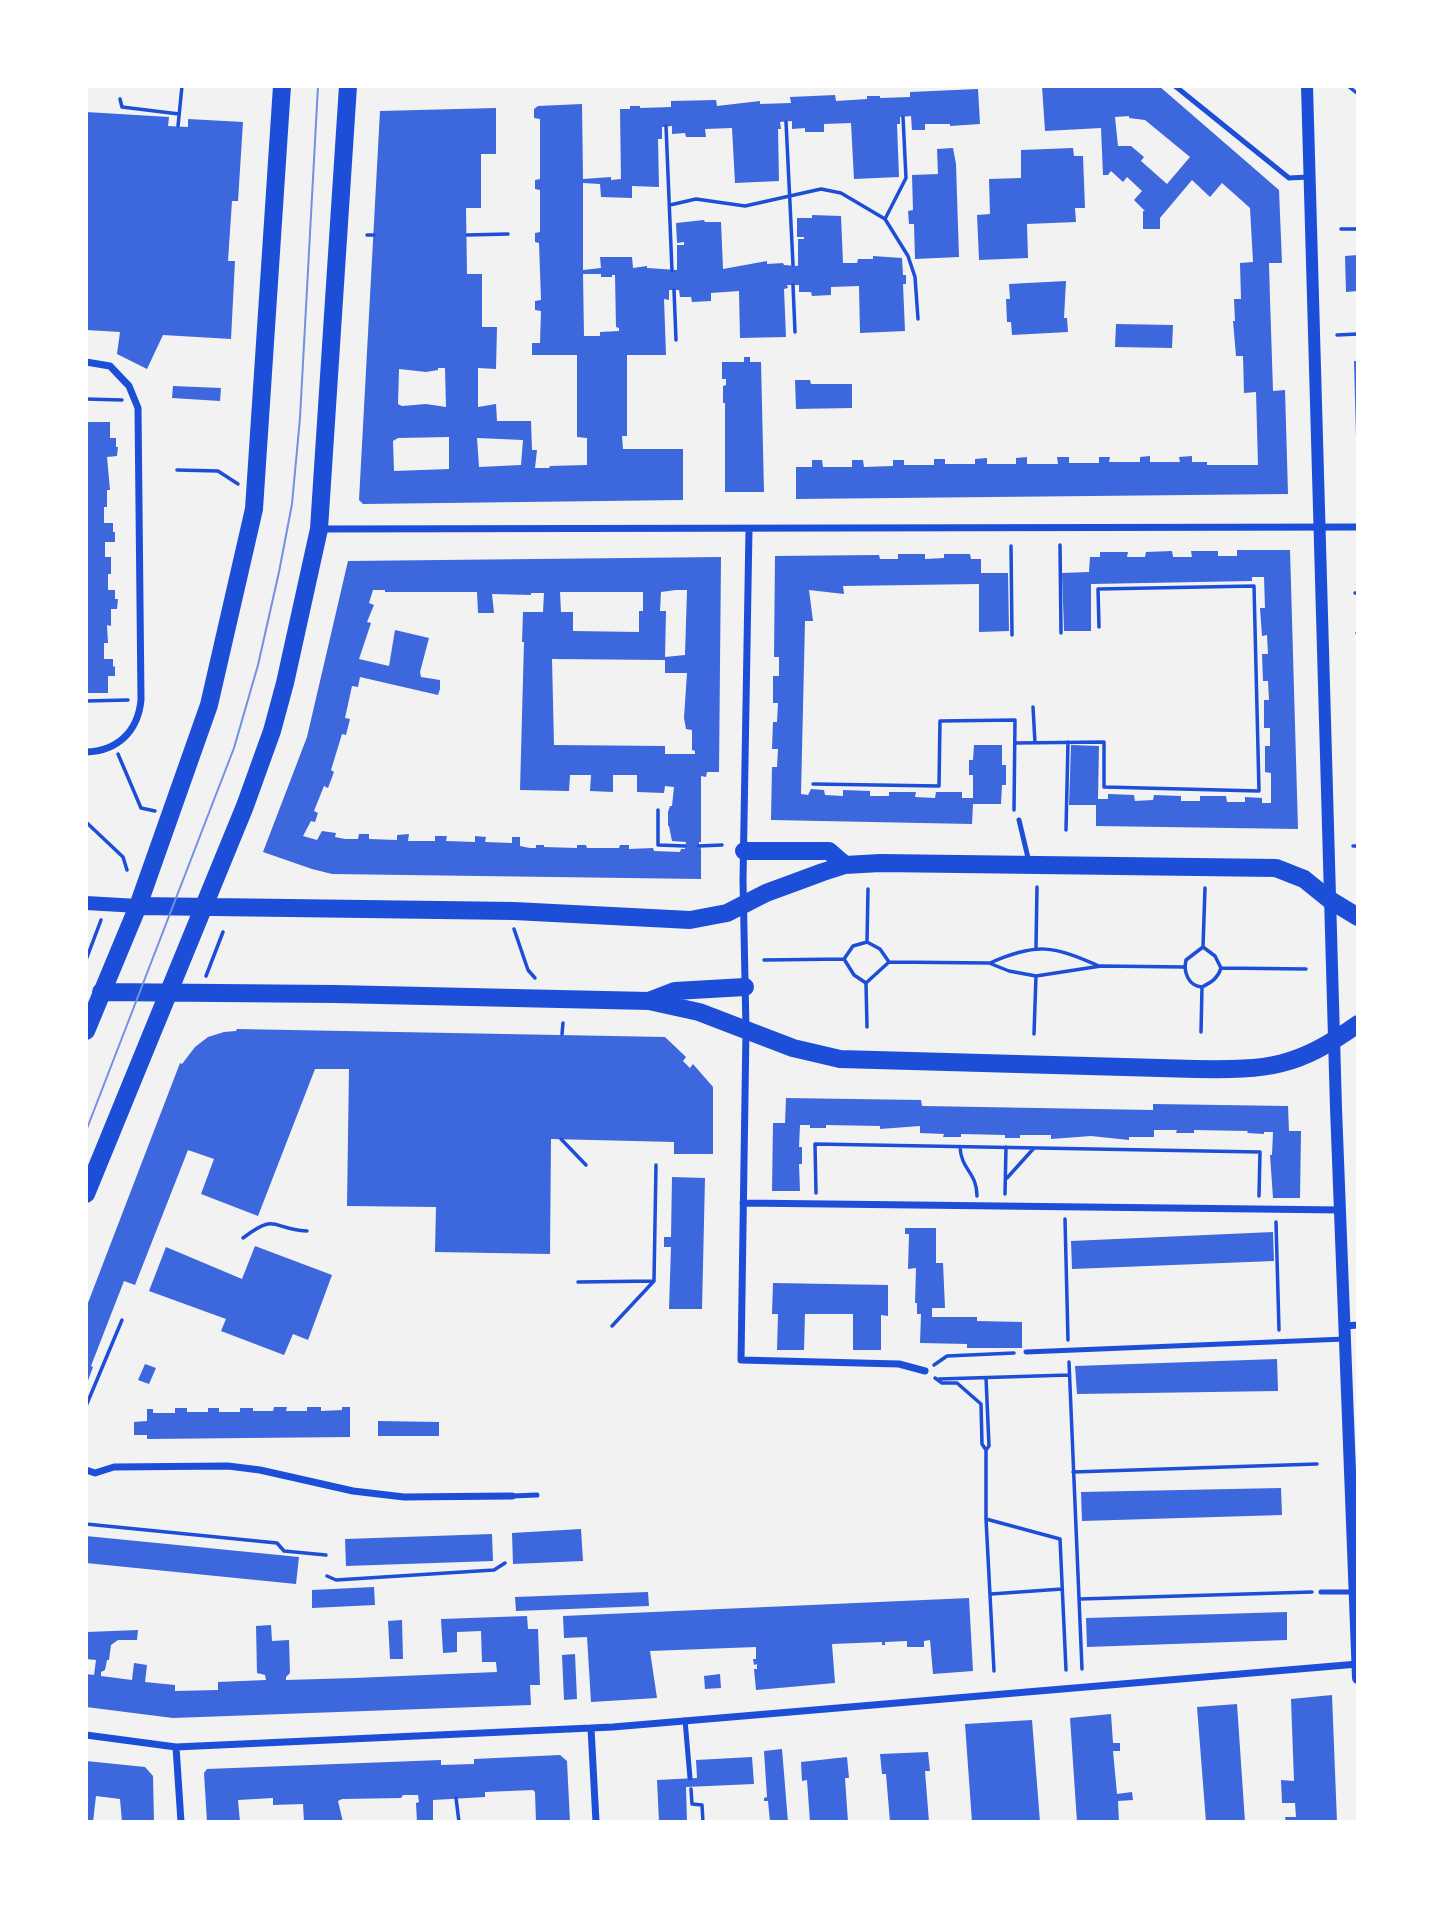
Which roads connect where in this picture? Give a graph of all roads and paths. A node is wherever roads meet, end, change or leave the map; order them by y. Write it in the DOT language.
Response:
graph roads {
  1 [pos="181,86"];
  2 [pos="282,86"];
  3 [pos="348,86"];
  4 [pos="1175,86"];
  5 [pos="1307,86"];
  6 [pos="1348,86"];
  7 [pos="1358,94"];
  8 [pos="120,99"];
  9 [pos="179,114"];
  10 [pos="903,117"];
  11 [pos="786,122"];
  12 [pos="178,126"];
  13 [pos="666,127"];
  14 [pos="1309,177"];
  15 [pos="790,198"];
  16 [pos="670,205"];
  17 [pos="885,219"];
  18 [pos="1341,229"];
  19 [pos="1358,229"];
  20 [pos="508,234"];
  21 [pos="367,235"];
  22 [pos="374,235"];
  23 [pos="467,235"];
  24 [pos="793,265"];
  25 [pos="672,271"];
  26 [pos="793,285"];
  27 [pos="674,290"];
  28 [pos="918,319"];
  29 [pos="795,332"];
  30 [pos="1358,334"];
  31 [pos="1337,335"];
  32 [pos="676,340"];
  33 [pos="86,362"];
  34 [pos="86,399"];
  35 [pos="135,400"];
  36 [pos="177,470"];
  37 [pos="239,485"];
  38 [pos="1358,527"];
  39 [pos="1321,528"];
  40 [pos="319,529"];
  41 [pos="749,529"];
  42 [pos="1060,545"];
  43 [pos="1010,546"];
  44 [pos="1099,627"];
  45 [pos="1061,633"];
  46 [pos="1012,635"];
  47 [pos="141,700"];
  48 [pos="86,701"];
  49 [pos="1033,707"];
  50 [pos="1068,742"];
  51 [pos="1015,743"];
  52 [pos="1035,743"];
  53 [pos="114,746"];
  54 [pos="86,752"];
  55 [pos="813,784"];
  56 [pos="658,810"];
  57 [pos="170,814"];
  58 [pos="1016,818"];
  59 [pos="86,822"];
  60 [pos="1066,830"];
  61 [pos="722,845"];
  62 [pos="685,846"];
  63 [pos="699,846"];
  64 [pos="744,851"];
  65 [pos="845,865"];
  66 [pos="1030,865"];
  67 [pos="127,870"];
  68 [pos="1037,887"];
  69 [pos="1205,888"];
  70 [pos="868,889"];
  71 [pos="1330,900"];
  72 [pos="86,903"];
  73 [pos="138,906"];
  74 [pos="743,906"];
  75 [pos="203,908"];
  76 [pos="1358,917"];
  77 [pos="101,920"];
  78 [pos="514,929"];
  79 [pos="223,932"];
  80 [pos="867,942"];
  81 [pos="1036,947"];
  82 [pos="1203,947"];
  83 [pos="86,960"];
  84 [pos="764,960"];
  85 [pos="844,960"];
  86 [pos="889,962"];
  87 [pos="989,963"];
  88 [pos="1101,966"];
  89 [pos="1184,967"];
  90 [pos="1221,968"];
  91 [pos="1306,969"];
  92 [pos="206,976"];
  93 [pos="1036,976"];
  94 [pos="535,978"];
  95 [pos="866,983"];
  96 [pos="745,987"];
  97 [pos="1202,987"];
  98 [pos="167,992"];
  99 [pos="93,993"];
  100 [pos="649,1001"];
  101 [pos="563,1023"];
  102 [pos="1358,1024"];
  103 [pos="867,1027"];
  104 [pos="746,1030"];
  105 [pos="86,1031"];
  106 [pos="1201,1032"];
  107 [pos="562,1034"];
  108 [pos="1034,1034"];
  109 [pos="1334,1041"];
  110 [pos="561,1139"];
  111 [pos="960,1147"];
  112 [pos="1006,1147"];
  113 [pos="1034,1148"];
  114 [pos="656,1165"];
  115 [pos="586,1166"];
  116 [pos="1005,1180"];
  117 [pos="816,1192"];
  118 [pos="86,1194"];
  119 [pos="1259,1194"];
  120 [pos="743,1203"];
  121 [pos="977,1205"];
  122 [pos="1005,1205"];
  123 [pos="1064,1206"];
  124 [pos="1275,1209"];
  125 [pos="1340,1210"];
  126 [pos="307,1231"];
  127 [pos="243,1238"];
  128 [pos="664,1241"];
  129 [pos="655,1242"];
  130 [pos="654,1281"];
  131 [pos="578,1282"];
  132 [pos="122,1320"];
  133 [pos="1358,1325"];
  134 [pos="612,1326"];
  135 [pos="1345,1332"];
  136 [pos="1279,1341"];
  137 [pos="1068,1350"];
  138 [pos="1026,1352"];
  139 [pos="947,1356"];
  140 [pos="925,1371"];
  141 [pos="1069,1375"];
  142 [pos="986,1378"];
  143 [pos="937,1379"];
  144 [pos="942,1383"];
  145 [pos="86,1406"];
  146 [pos="986,1450"];
  147 [pos="1317,1464"];
  148 [pos="86,1470"];
  149 [pos="1073,1472"];
  150 [pos="537,1495"];
  151 [pos="512,1496"];
  152 [pos="986,1519"];
  153 [pos="86,1524"];
  154 [pos="326,1555"];
  155 [pos="505,1563"];
  156 [pos="327,1576"];
  157 [pos="1062,1588"];
  158 [pos="1321,1592"];
  159 [pos="1355,1592"];
  160 [pos="990,1594"];
  161 [pos="1080,1599"];
  162 [pos="1358,1665"];
  163 [pos="1082,1668"];
  164 [pos="1066,1670"];
  165 [pos="994,1671"];
  166 [pos="1358,1678"];
  167 [pos="685,1720"];
  168 [pos="591,1728"];
  169 [pos="86,1735"];
  170 [pos="176,1747"];
  171 [pos="690,1778"];
  172 [pos="690,1787"];
  173 [pos="456,1798"];
  174 [pos="181,1822"];
  175 [pos="459,1822"];
  176 [pos="597,1822"];
  177 [pos="703,1822"];
  1 -- 9 [label="path"];
  2 -- 57 [label="main road"];
  3 -- 40 [label="main road"];
  4 -- 14 [label="lane"];
  5 -- 14 [label="street"];
  6 -- 7 [label="path"];
  8 -- 9 [label="path"];
  9 -- 12 [label="path"];
  10 -- 17 [label="path"];
  11 -- 15 [label="path"];
  13 -- 16 [label="path"];
  14 -- 39 [label="street"];
  15 -- 16 [label="path"];
  15 -- 17 [label="path"];
  15 -- 24 [label="path"];
  16 -- 25 [label="path"];
  17 -- 28 [label="path"];
  18 -- 19 [label="path"];
  20 -- 23 [label="path"];
  21 -- 22 [label="path"];
  26 -- 29 [label="path"];
  27 -- 32 [label="path"];
  30 -- 31 [label="path"];
  33 -- 35 [label="street"];
  34 -- 35 [label="path"];
  35 -- 47 [label="street"];
  36 -- 37 [label="path"];
  38 -- 39 [label="street"];
  39 -- 41 [label="street"];
  39 -- 71 [label="street"];
  40 -- 41 [label="street"];
  40 -- 75 [label="main road"];
  41 -- 64 [label="street"];
  42 -- 45 [label="path"];
  43 -- 46 [label="path"];
  44 -- 50 [label="path"];
  47 -- 48 [label="path"];
  47 -- 53 [label="street"];
  49 -- 52 [label="path"];
  50 -- 52 [label="path"];
  50 -- 60 [label="path"];
  51 -- 52 [label="path"];
  51 -- 55 [label="path"];
  51 -- 58 [label="path"];
  53 -- 54 [label="street"];
  53 -- 57 [label="path"];
  56 -- 62 [label="path"];
  57 -- 73 [label="main road"];
  58 -- 66 [label="lane"];
  59 -- 67 [label="path"];
  61 -- 63 [label="path"];
  64 -- 65 [label="main road"];
  64 -- 74 [label="street"];
  65 -- 66 [label="main road"];
  65 -- 74 [label="main road"];
  66 -- 71 [label="main road"];
  68 -- 81 [label="path"];
  69 -- 82 [label="path"];
  70 -- 80 [label="path"];
  71 -- 76 [label="main road"];
  71 -- 109 [label="street"];
  72 -- 73 [label="main road"];
  73 -- 75 [label="main road"];
  73 -- 99 [label="main road"];
  74 -- 75 [label="main road"];
  74 -- 96 [label="street"];
  75 -- 98 [label="main road"];
  77 -- 83 [label="path"];
  78 -- 94 [label="path"];
  79 -- 92 [label="path"];
  80 -- 85 [label="path"];
  80 -- 86 [label="path"];
  81 -- 87 [label="path"];
  81 -- 88 [label="path"];
  82 -- 89 [label="path"];
  82 -- 90 [label="path"];
  84 -- 85 [label="path"];
  85 -- 95 [label="path"];
  86 -- 87 [label="path"];
  86 -- 95 [label="path"];
  87 -- 93 [label="path"];
  88 -- 89 [label="path"];
  88 -- 93 [label="path"];
  89 -- 97 [label="path"];
  90 -- 91 [label="path"];
  90 -- 97 [label="path"];
  93 -- 108 [label="path"];
  95 -- 103 [label="path"];
  96 -- 100 [label="main road"];
  96 -- 104 [label="street"];
  97 -- 106 [label="path"];
  98 -- 99 [label="main road"];
  98 -- 100 [label="main road"];
  98 -- 118 [label="main road"];
  99 -- 105 [label="main road"];
  100 -- 104 [label="main road"];
  101 -- 107 [label="path"];
  102 -- 109 [label="main road"];
  104 -- 109 [label="main road"];
  104 -- 120 [label="street"];
  109 -- 125 [label="street"];
  110 -- 115 [label="path"];
  111 -- 112 [label="path"];
  111 -- 117 [label="path"];
  111 -- 121 [label="path"];
  112 -- 113 [label="path"];
  112 -- 116 [label="path"];
  113 -- 116 [label="path"];
  113 -- 119 [label="path"];
  114 -- 129 [label="path"];
  116 -- 122 [label="path"];
  120 -- 121 [label="street"];
  120 -- 140 [label="street"];
  121 -- 122 [label="street"];
  122 -- 123 [label="street"];
  123 -- 124 [label="street"];
  123 -- 137 [label="path"];
  124 -- 125 [label="street"];
  124 -- 136 [label="path"];
  125 -- 135 [label="street"];
  126 -- 127 [label="path"];
  128 -- 129 [label="path"];
  129 -- 130 [label="path"];
  130 -- 131 [label="path"];
  130 -- 134 [label="path"];
  132 -- 145 [label="path"];
  133 -- 135 [label="street"];
  135 -- 136 [label="lane"];
  135 -- 159 [label="street"];
  136 -- 137 [label="lane"];
  137 -- 138 [label="lane"];
  137 -- 141 [label="path"];
  138 -- 139 [label="path"];
  141 -- 142 [label="path"];
  141 -- 149 [label="path"];
  142 -- 143 [label="path"];
  142 -- 146 [label="path"];
  144 -- 146 [label="path"];
  146 -- 152 [label="path"];
  147 -- 149 [label="path"];
  148 -- 151 [label="street"];
  149 -- 161 [label="path"];
  150 -- 151 [label="lane"];
  152 -- 157 [label="path"];
  152 -- 160 [label="path"];
  153 -- 154 [label="path"];
  155 -- 156 [label="path"];
  157 -- 160 [label="path"];
  157 -- 164 [label="path"];
  158 -- 159 [label="lane"];
  158 -- 161 [label="path"];
  159 -- 162 [label="street"];
  160 -- 165 [label="path"];
  161 -- 163 [label="path"];
  162 -- 166 [label="street"];
  162 -- 167 [label="street"];
  167 -- 168 [label="street"];
  167 -- 171 [label="lane"];
  168 -- 170 [label="street"];
  168 -- 176 [label="street"];
  169 -- 170 [label="street"];
  170 -- 174 [label="street"];
  172 -- 177 [label="path"];
  173 -- 175 [label="path"];
}
